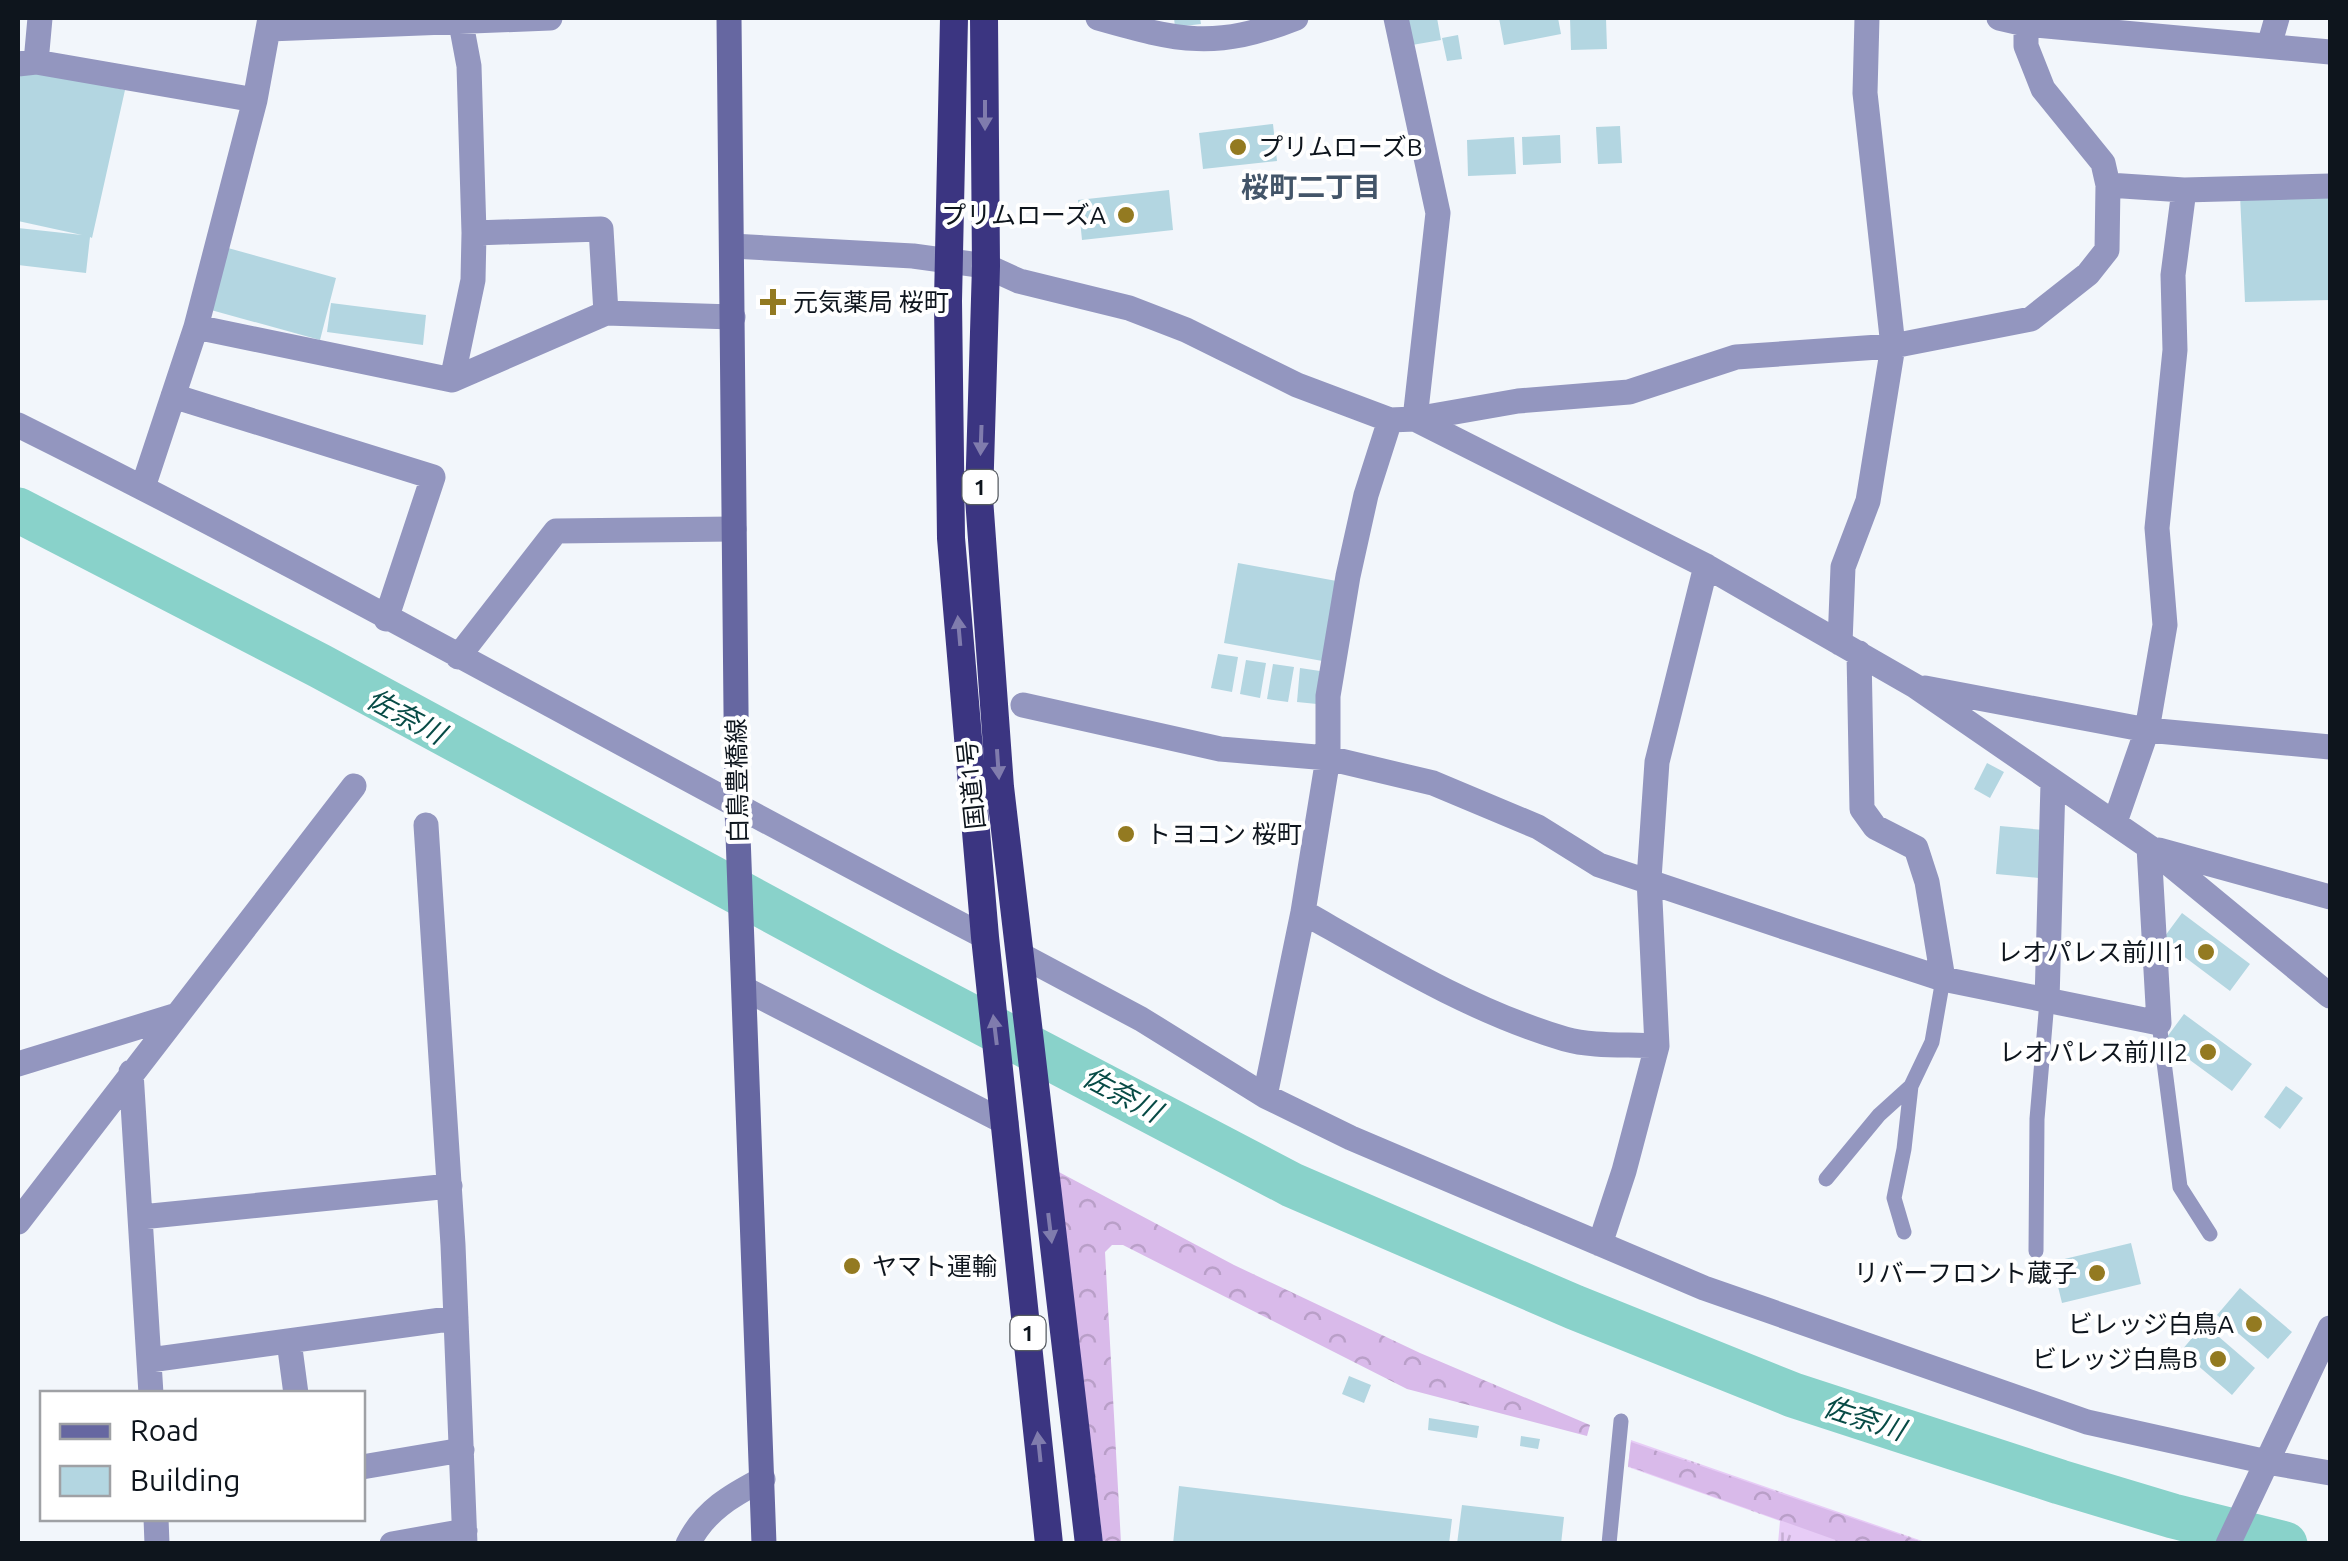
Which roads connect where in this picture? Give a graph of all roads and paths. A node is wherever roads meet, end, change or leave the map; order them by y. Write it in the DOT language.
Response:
graph roads {
  1 [pos="40,18"];
  2 [pos="460,18"];
  3 [pos="550,18"];
  4 [pos="729,18"];
  5 [pos="954,18"];
  6 [pos="984,18"];
  7 [pos="1098,18"];
  8 [pos="1296,18"];
  9 [pos="1396,18"];
  10 [pos="1867,18"];
  11 [pos="1999,18"];
  12 [pos="2277,18"];
  13 [pos="2026,21"];
  14 [pos="270,23"];
  15 [pos="1165,27"];
  16 [pos="2269,46"];
  17 [pos="2330,52"];
  18 [pos="27,63"];
  19 [pos="255,100"];
  20 [pos="2108,185"];
  21 [pos="2330,186"];
  22 [pos="2184,190"];
  23 [pos="474,233"];
  24 [pos="732,246"];
  25 [pos="950,261"];
  26 [pos="986,266"];
  27 [pos="606,313"];
  28 [pos="733,318"];
  29 [pos="196,327"];
  30 [pos="1893,346"];
  31 [pos="452,380"];
  32 [pos="173,396"];
  33 [pos="1402,419"];
  34 [pos="18,425"];
  35 [pos="143,487"];
  36 [pos="734,529"];
  37 [pos="1706,566"];
  38 [pos="386,618"];
  39 [pos="1849,648"];
  40 [pos="458,657"];
  41 [pos="1915,686"];
  42 [pos="1023,705"];
  43 [pos="2147,730"];
  44 [pos="2330,747"];
  45 [pos="1328,758"];
  46 [pos="2054,783"];
  47 [pos="354,786"];
  48 [pos="736,808"];
  49 [pos="2115,822"];
  50 [pos="426,824"];
  51 [pos="2149,847"];
  52 [pos="1649,879"];
  53 [pos="2330,897"];
  54 [pos="1303,912"];
  55 [pos="985,937"];
  56 [pos="1021,954"];
  57 [pos="1943,979"];
  58 [pos="745,989"];
  59 [pos="2330,996"];
  60 [pos="2047,1001"];
  61 [pos="174,1016"];
  62 [pos="2159,1023"];
  63 [pos="1657,1046"];
  64 [pos="18,1064"];
  65 [pos="132,1072"];
  66 [pos="1911,1086"];
  67 [pos="1265,1096"];
  68 [pos="1006,1123"];
  69 [pos="1826,1179"];
  70 [pos="450,1186"];
  71 [pos="141,1217"];
  72 [pos="18,1222"];
  73 [pos="1904,1232"];
  74 [pos="2210,1234"];
  75 [pos="1600,1244"];
  76 [pos="2036,1251"];
  77 [pos="456,1318"];
  78 [pos="2330,1328"];
  79 [pos="290,1341"];
  80 [pos="150,1360"];
  81 [pos="151,1391"];
  82 [pos="296,1391"];
  83 [pos="1621,1420"];
  84 [pos="462,1450"];
  85 [pos="365,1466"];
  86 [pos="2264,1470"];
  87 [pos="2330,1473"];
  88 [pos="764,1479"];
  89 [pos="465,1537"];
  90 [pos="392,1544"];
  91 [pos="688,1544"];
  92 [pos="764,1544"];
  93 [pos="1049,1544"];
  94 [pos="1089,1544"];
  95 [pos="1609,1544"];
  96 [pos="2228,1544"];
  1 -- 18 [label="street"];
  2 -- 3 [label="street"];
  2 -- 14 [label="street"];
  2 -- 23 [label="street"];
  4 -- 24 [label="main road, 白鳥豊橋線"];
  5 -- 25 [label="highway, 国道1号 / 1"];
  6 -- 26 [label="highway, 国道1号 / 1, one-way"];
  7 -- 15 [label="street"];
  8 -- 15 [label="street"];
  9 -- 33 [label="street"];
  10 -- 30 [label="street"];
  11 -- 13 [label="street"];
  12 -- 16 [label="street"];
  13 -- 16 [label="street"];
  13 -- 20 [label="street"];
  14 -- 19 [label="street"];
  16 -- 17 [label="street"];
  18 -- 19 [label="street"];
  19 -- 29 [label="street"];
  20 -- 22 [label="street"];
  20 -- 30 [label="street"];
  21 -- 22 [label="street"];
  22 -- 43 [label="street"];
  23 -- 27 [label="street"];
  23 -- 31 [label="street"];
  24 -- 25 [label="street"];
  24 -- 28 [label="main road, 白鳥豊橋線"];
  25 -- 26 [label="street"];
  55 -- 25 [label="highway, 国道1号 / 1, one-way"];
  26 -- 33 [label="street"];
  26 -- 56 [label="highway, 国道1号 / 1, one-way"];
  27 -- 28 [label="street"];
  27 -- 31 [label="street"];
  28 -- 36 [label="main road, 白鳥豊橋線"];
  29 -- 31 [label="street"];
  29 -- 32 [label="street"];
  30 -- 33 [label="street"];
  30 -- 39 [label="street"];
  32 -- 35 [label="street"];
  32 -- 38 [label="street"];
  33 -- 37 [label="street"];
  33 -- 45 [label="street"];
  34 -- 35 [label="street"];
  35 -- 38 [label="street"];
  36 -- 40 [label="street"];
  36 -- 48 [label="main road, 白鳥豊橋線"];
  37 -- 39 [label="street"];
  37 -- 52 [label="street"];
  38 -- 40 [label="street"];
  39 -- 41 [label="street"];
  39 -- 57 [label="street"];
  40 -- 48 [label="street"];
  41 -- 43 [label="street"];
  41 -- 46 [label="street"];
  42 -- 45 [label="street"];
  43 -- 44 [label="street"];
  43 -- 49 [label="street"];
  45 -- 52 [label="street"];
  45 -- 54 [label="street"];
  46 -- 49 [label="street"];
  46 -- 60 [label="street"];
  47 -- 61 [label="street"];
  48 -- 55 [label="street"];
  48 -- 58 [label="main road, 白鳥豊橋線"];
  49 -- 51 [label="street"];
  50 -- 70 [label="street"];
  51 -- 53 [label="street"];
  51 -- 59 [label="street"];
  51 -- 62 [label="street"];
  52 -- 57 [label="street"];
  52 -- 63 [label="street"];
  54 -- 63 [label="street"];
  54 -- 67 [label="street"];
  68 -- 55 [label="highway, 国道1号 / 1, one-way"];
  56 -- 67 [label="street"];
  56 -- 94 [label="highway, 国道1号 / 1, one-way"];
  57 -- 60 [label="street"];
  57 -- 66 [label="lane"];
  58 -- 68 [label="street"];
  58 -- 88 [label="main road, 白鳥豊橋線"];
  60 -- 62 [label="street"];
  60 -- 76 [label="lane"];
  61 -- 64 [label="street"];
  61 -- 65 [label="street"];
  62 -- 74 [label="lane"];
  63 -- 75 [label="street"];
  65 -- 71 [label="street"];
  65 -- 72 [label="street"];
  66 -- 69 [label="lane"];
  66 -- 73 [label="lane"];
  67 -- 75 [label="street"];
  93 -- 68 [label="highway, 国道1号 / 1, one-way"];
  70 -- 71 [label="street"];
  70 -- 77 [label="street"];
  71 -- 80 [label="street"];
  75 -- 86 [label="street"];
  77 -- 79 [label="street"];
  77 -- 84 [label="street"];
  78 -- 86 [label="street"];
  79 -- 80 [label="street"];
  79 -- 82 [label="street"];
  80 -- 81 [label="street"];
  83 -- 95 [label="lane"];
  84 -- 85 [label="street"];
  84 -- 89 [label="street"];
  86 -- 87 [label="street"];
  86 -- 96 [label="street"];
  88 -- 91 [label="street"];
  88 -- 92 [label="main road, 白鳥豊橋線"];
  89 -- 90 [label="street"];
}
